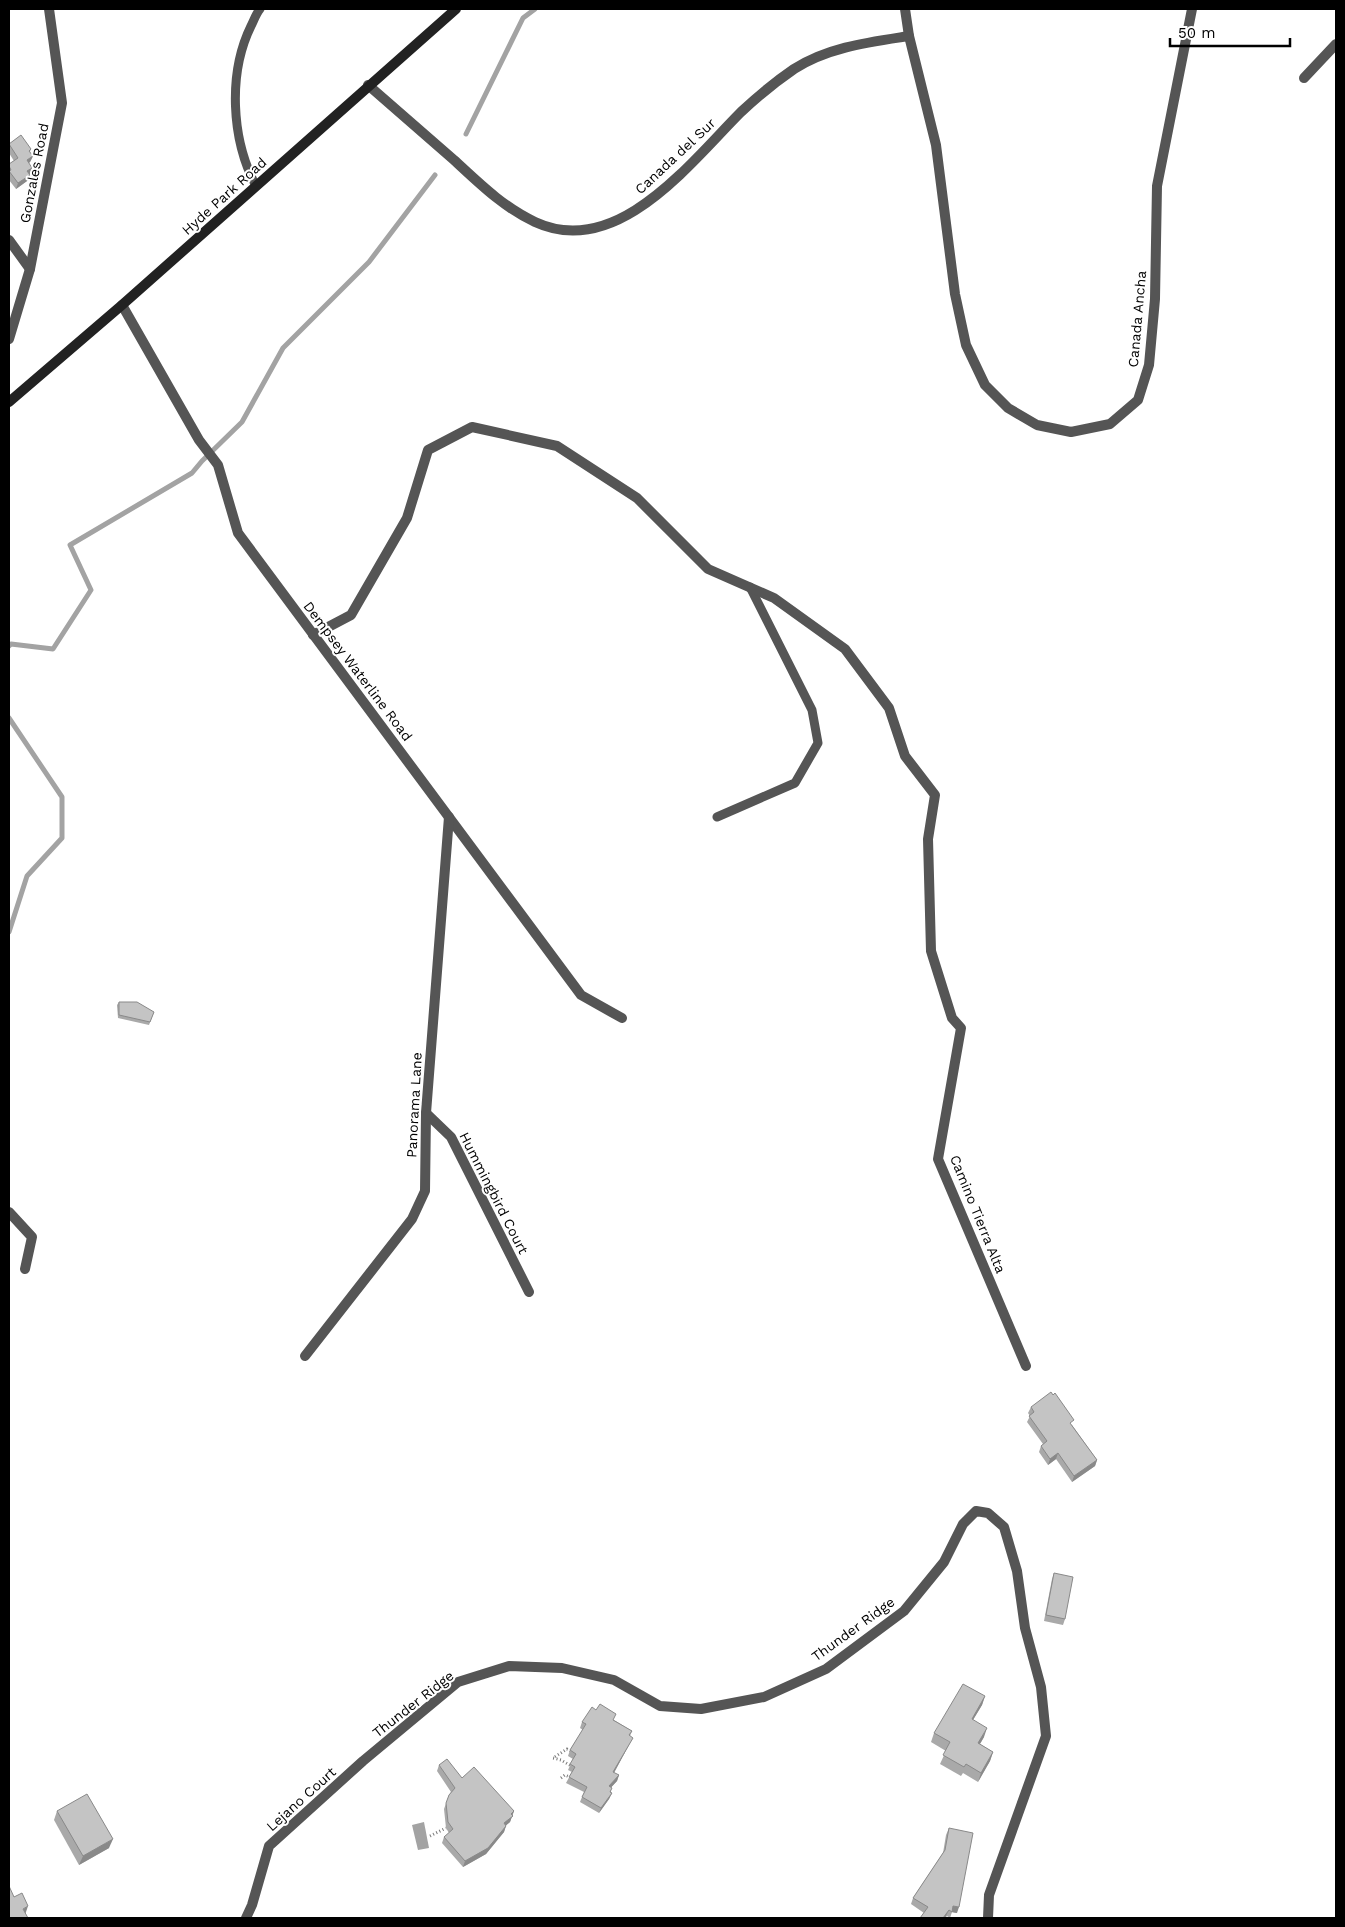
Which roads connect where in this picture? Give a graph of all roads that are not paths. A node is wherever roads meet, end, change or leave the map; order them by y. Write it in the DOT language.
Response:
graph roads {
  1 [pos="49,9"];
  2 [pos="260,9"];
  3 [pos="456,9"];
  4 [pos="905,9"];
  5 [pos="1192,9"];
  6 [pos="909,36"];
  7 [pos="1336,44"];
  8 [pos="1304,78"];
  9 [pos="368,85"];
  10 [pos="256,186"];
  11 [pos="9,240"];
  12 [pos="30,269"];
  13 [pos="122,305"];
  14 [pos="9,339"];
  15 [pos="9,402"];
  16 [pos="750,587"];
  17 [pos="313,634"];
  18 [pos="449,817"];
  19 [pos="717,817"];
  20 [pos="622,1018"];
  21 [pos="426,1113"];
  22 [pos="9,1212"];
  23 [pos="24,1269"];
  24 [pos="529,1292"];
  25 [pos="305,1356"];
  26 [pos="1026,1366"];
  27 [pos="363,1761"];
  28 [pos="246,1918"];
  29 [pos="988,1918"];
  1 -- 12 [label="street, Gonzales Road"];
  2 -- 10 [label="lane"];
  3 -- 9 [label="main road, Hyde Park Road"];
  4 -- 6 [label="street, Canada Ancha"];
  5 -- 6 [label="street, Canada Ancha"];
  6 -- 9 [label="street, Canada del Sur"];
  7 -- 8 [label="street"];
  9 -- 10 [label="main road, Hyde Park Road"];
  10 -- 13 [label="main road, Hyde Park Road"];
  11 -- 12 [label="street"];
  12 -- 14 [label="street, Gonzales Road"];
  13 -- 15 [label="main road, Hyde Park Road"];
  13 -- 17 [label="street, Dempsey Waterline Road"];
  16 -- 17 [label="street, Camino Tierra Alta"];
  16 -- 19 [label="lane"];
  16 -- 26 [label="street, Camino Tierra Alta"];
  17 -- 18 [label="street, Dempsey Waterline Road"];
  18 -- 20 [label="street, Dempsey Waterline Road"];
  18 -- 21 [label="street, Panorama Lane"];
  21 -- 24 [label="street, Hummingbird Court"];
  21 -- 25 [label="street, Panorama Lane"];
  22 -- 23 [label="street"];
  27 -- 28 [label="street, Lejano Court"];
  27 -- 29 [label="street, Thunder Ridge"];
}
